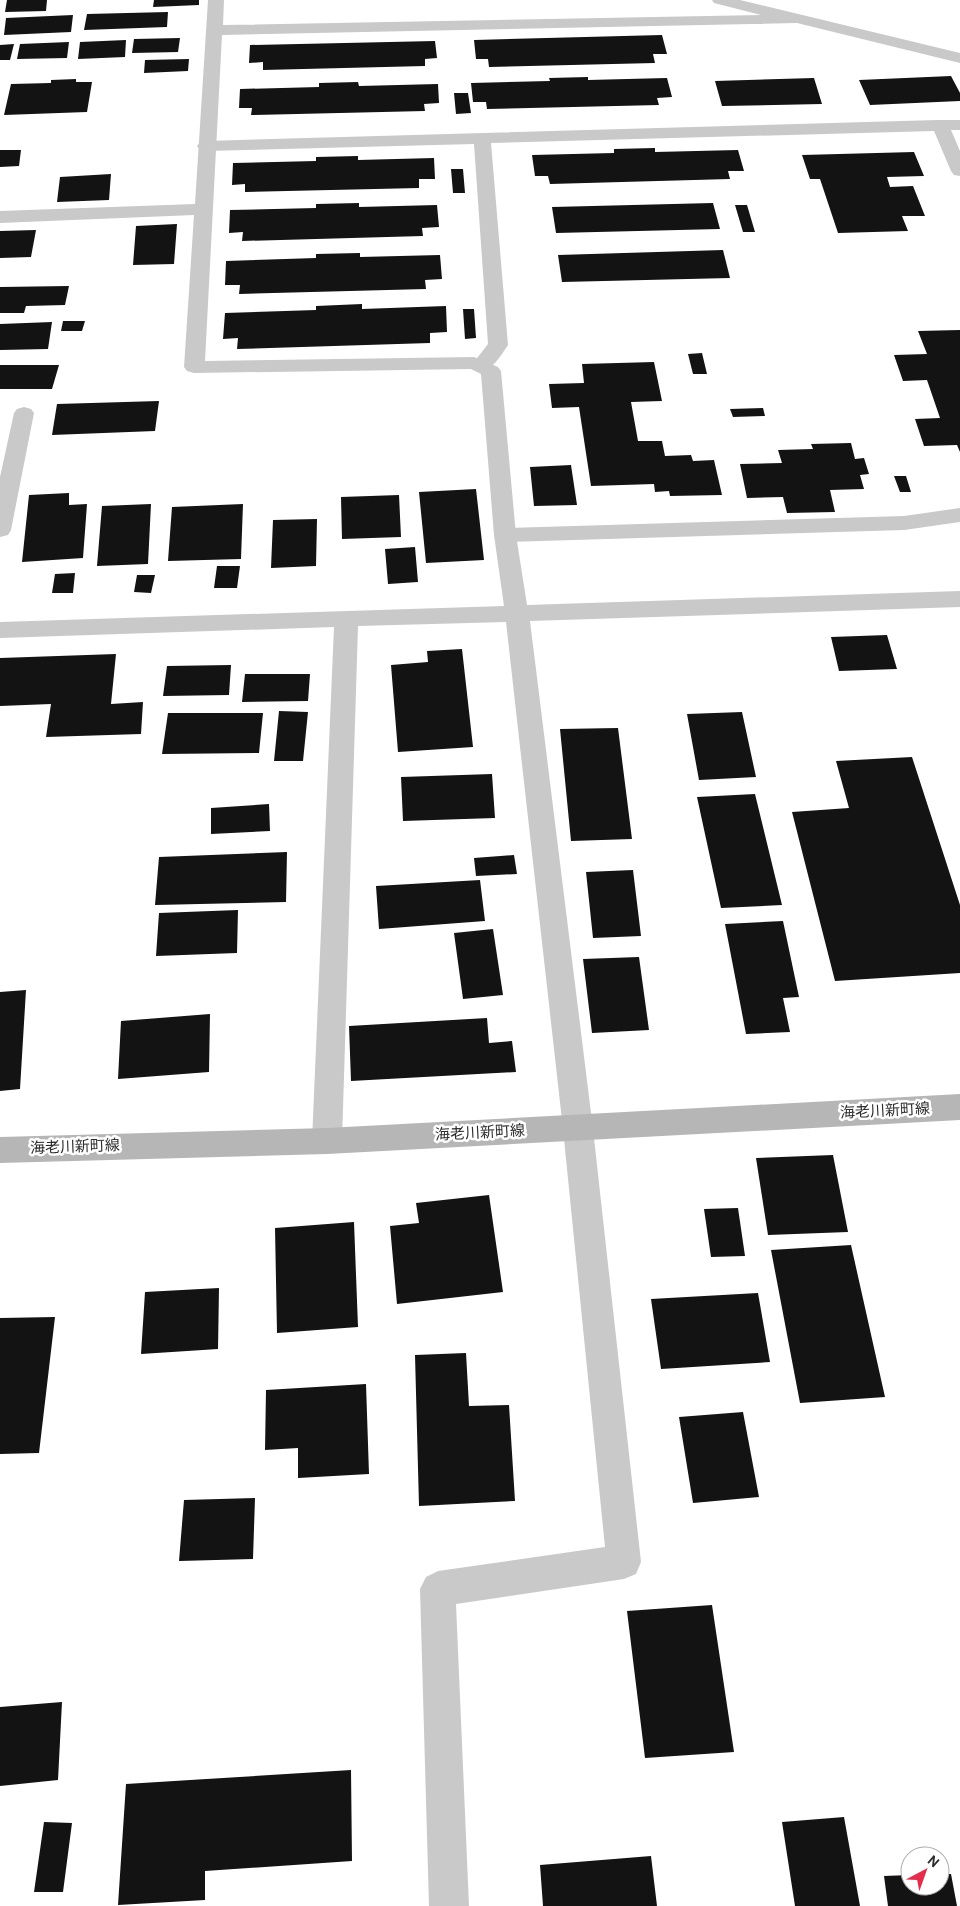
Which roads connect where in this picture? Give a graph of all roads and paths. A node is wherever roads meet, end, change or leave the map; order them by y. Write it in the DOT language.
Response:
graph roads {
  1 [pos="216,0"];
  2 [pos="720,0"];
  3 [pos="795,19"];
  4 [pos="213,30"];
  5 [pos="960,58"];
  6 [pos="940,125"];
  7 [pos="960,125"];
  8 [pos="482,138"];
  9 [pos="206,146"];
  10 [pos="960,171"];
  11 [pos="202,209"];
  12 [pos="0,217"];
  13 [pos="481,366"];
  14 [pos="24,413"];
  15 [pos="960,515"];
  16 [pos="0,530"];
  17 [pos="505,535"];
  18 [pos="960,598"];
  19 [pos="517,614"];
  20 [pos="346,620"];
  21 [pos="0,630"];
  22 [pos="960,1107"];
  23 [pos="578,1129"];
  24 [pos="326,1141"];
  25 [pos="0,1150"];
  26 [pos="448,1906"];
  1 -- 4 [label="street"];
  2 -- 3 [label="street"];
  3 -- 4 [label="street"];
  3 -- 5 [label="street"];
  4 -- 9 [label="street"];
  6 -- 7 [label="street"];
  6 -- 8 [label="street"];
  6 -- 10 [label="street"];
  8 -- 9 [label="street"];
  8 -- 13 [label="street"];
  9 -- 11 [label="street"];
  11 -- 12 [label="street"];
  11 -- 13 [label="street"];
  13 -- 17 [label="street"];
  14 -- 16 [label="street"];
  15 -- 17 [label="street"];
  17 -- 19 [label="street"];
  18 -- 19 [label="street"];
  19 -- 20 [label="street"];
  19 -- 23 [label="street"];
  20 -- 21 [label="street"];
  20 -- 24 [label="street"];
  22 -- 23 [label="main road, 海老川新町線"];
  23 -- 24 [label="main road, 海老川新町線"];
  23 -- 26 [label="street"];
  24 -- 25 [label="main road, 海老川新町線"];
}
